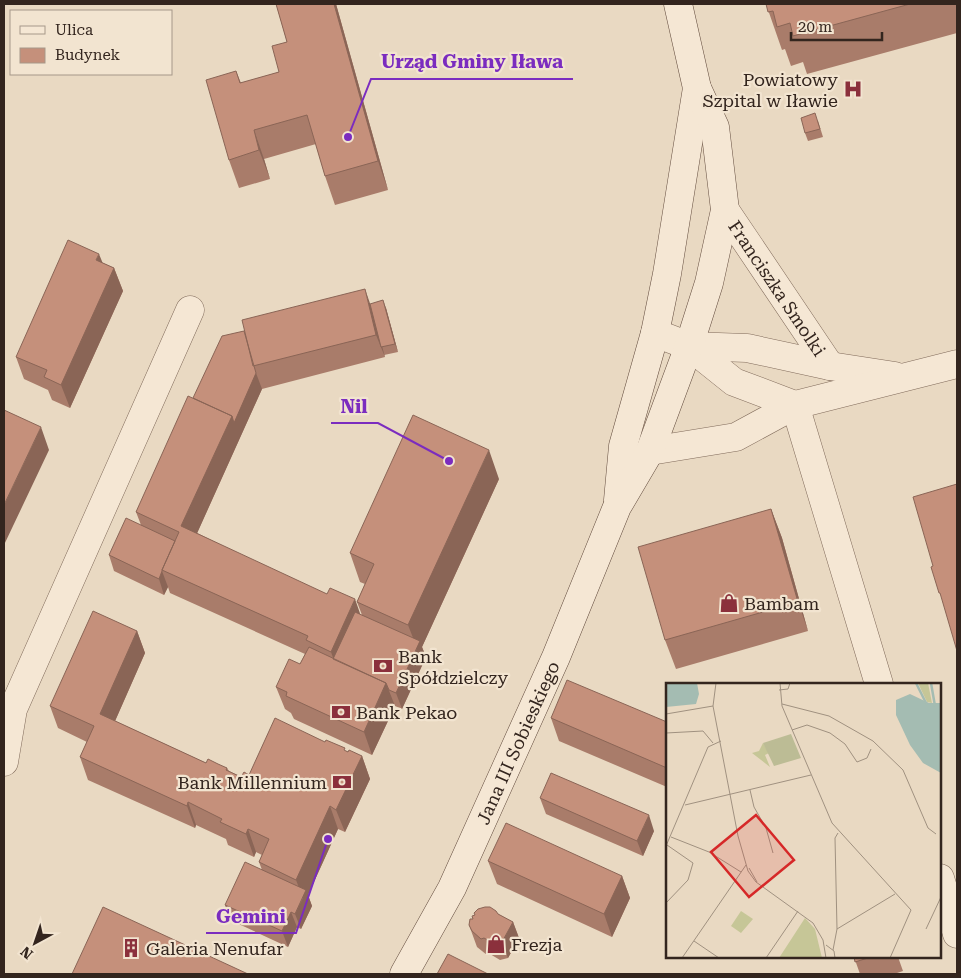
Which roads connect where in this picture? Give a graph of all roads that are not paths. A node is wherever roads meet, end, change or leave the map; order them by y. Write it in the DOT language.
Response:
graph roads {
  1 [pos="678,4"];
  2 [pos="697,88"];
  3 [pos="725,210"];
  4 [pos="190,310"];
  5 [pos="655,333"];
  6 [pos="689,346"];
  7 [pos="957,364"];
  8 [pos="830,366"];
  9 [pos="905,378"];
  10 [pos="795,405"];
  11 [pos="650,451"];
  12 [pos="617,507"];
  13 [pos="879,683"];
  14 [pos="4,762"];
  15 [pos="941,881"];
  16 [pos="957,934"];
  17 [pos="404,974"];
  1 -- 2 [label="street"];
  2 -- 3 [label="street"];
  2 -- 5 [label="street, Jana III Sobieskiego"];
  3 -- 6 [label="street, Jana III Sobieskiego"];
  3 -- 8 [label="street, Franciszka Smolki"];
  4 -- 14 [label="street"];
  5 -- 6 [label="street, Franciszka Smolki"];
  5 -- 12 [label="street, Jana III Sobieskiego"];
  6 -- 8 [label="street, Franciszka Smolki"];
  6 -- 10 [label="street, Franciszka Smolki"];
  6 -- 11 [label="street, Jana III Sobieskiego"];
  7 -- 9 [label="street, Franciszka Smolki"];
  8 -- 9 [label="street, Franciszka Smolki"];
  9 -- 10 [label="street, Franciszka Smolki"];
  10 -- 11 [label="street, Franciszka Smolki"];
  10 -- 13 [label="street"];
  11 -- 12 [label="street, Jana III Sobieskiego"];
  12 -- 17 [label="street, Jana III Sobieskiego"];
  15 -- 16 [label="street"];
}
